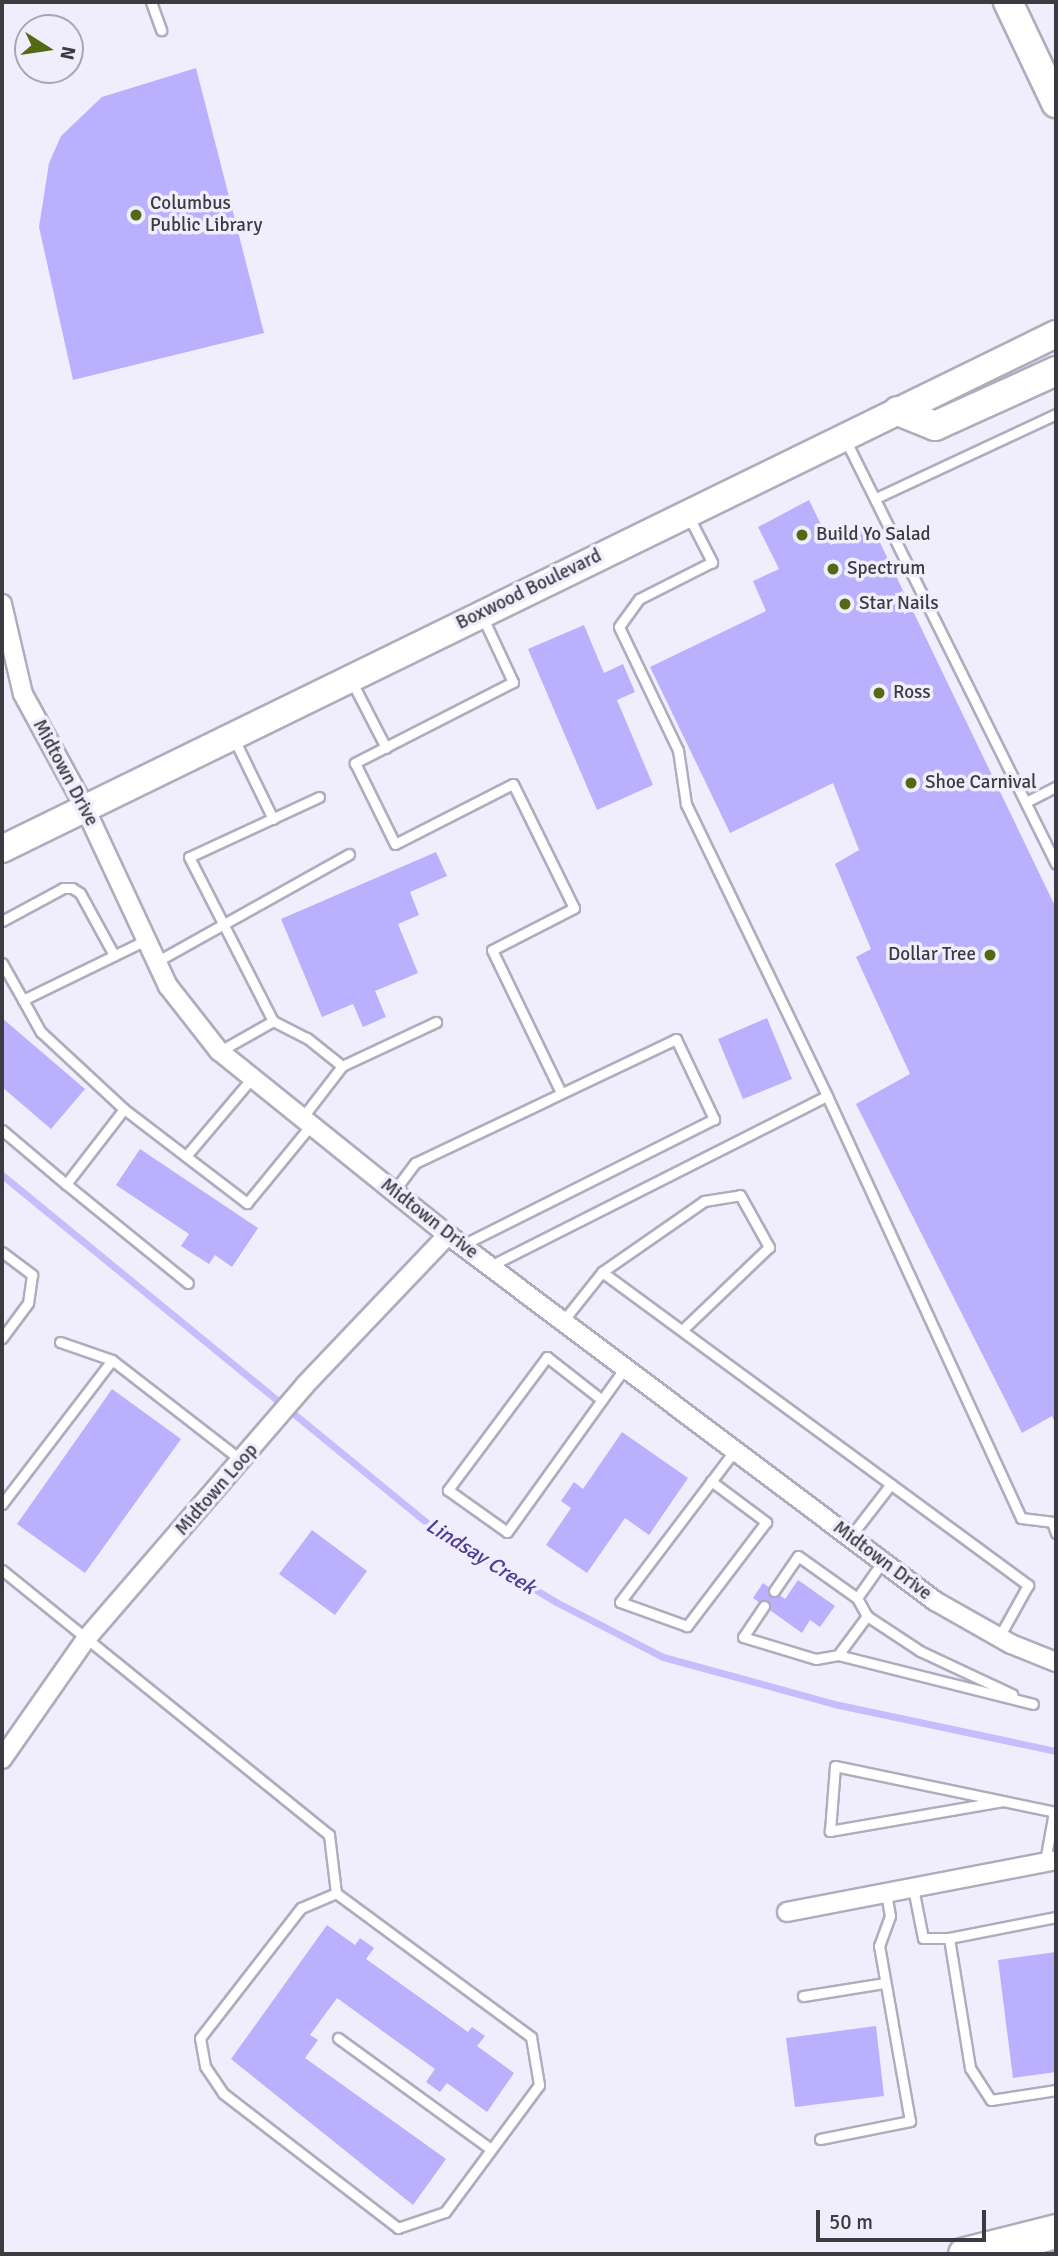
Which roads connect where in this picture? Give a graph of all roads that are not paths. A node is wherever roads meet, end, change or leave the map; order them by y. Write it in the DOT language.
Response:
graph roads {
  1 [pos="151,2"];
  2 [pos="1008,2"];
  3 [pos="160,30"];
  4 [pos="1056,103"];
  5 [pos="1056,334"];
  6 [pos="1056,371"];
  7 [pos="898,411"];
  8 [pos="1056,414"];
  9 [pos="844,437"];
  10 [pos="876,498"];
  11 [pos="687,513"];
  12 [pos="2,604"];
  13 [pos="481,614"];
  14 [pos="350,677"];
  15 [pos="232,734"];
  16 [pos="386,748"];
  17 [pos="1056,787"];
  18 [pos="319,797"];
  19 [pos="1026,802"];
  20 [pos="84,806"];
  21 [pos="273,818"];
  22 [pos="2,849"];
  23 [pos="349,854"];
  24 [pos="1056,864"];
  25 [pos="2,921"];
  26 [pos="221,925"];
  27 [pos="146,940"];
  28 [pos="114,955"];
  29 [pos="156,962"];
  30 [pos="2,963"];
  31 [pos="23,1000"];
  32 [pos="273,1021"];
  33 [pos="436,1023"];
  34 [pos="219,1051"];
  35 [pos="342,1066"];
  36 [pos="252,1078"];
  37 [pos="561,1093"];
  38 [pos="827,1096"];
  39 [pos="124,1109"];
  40 [pos="307,1122"];
  41 [pos="2,1130"];
  42 [pos="186,1156"];
  43 [pos="66,1184"];
  44 [pos="394,1191"];
  45 [pos="455,1240"];
  46 [pos="2,1252"];
  47 [pos="490,1266"];
  48 [pos="602,1272"];
  49 [pos="188,1283"];
  50 [pos="563,1321"];
  51 [pos="681,1331"];
  52 [pos="2,1338"];
  53 [pos="60,1342"];
  54 [pos="112,1360"];
  55 [pos="625,1368"];
  56 [pos="602,1400"];
  57 [pos="735,1450"];
  58 [pos="242,1461"];
  59 [pos="711,1481"];
  60 [pos="891,1484"];
  61 [pos="2,1504"];
  62 [pos="1056,1533"];
  63 [pos="850,1537"];
  64 [pos="883,1561"];
  65 [pos="2,1570"];
  66 [pos="774,1591"];
  67 [pos="857,1598"];
  68 [pos="764,1606"];
  69 [pos="867,1616"];
  70 [pos="999,1637"];
  71 [pos="86,1639"];
  72 [pos="838,1655"];
  73 [pos="1056,1662"];
  74 [pos="2,1759"];
  75 [pos="1003,1801"];
  76 [pos="1055,1812"];
  77 [pos="1051,1861"];
  78 [pos="913,1888"];
  79 [pos="335,1893"];
  80 [pos="886,1893"];
  81 [pos="787,1912"];
  82 [pos="1056,1917"];
  83 [pos="949,1938"];
  84 [pos="884,1983"];
  85 [pos="803,1996"];
  86 [pos="338,2038"];
  87 [pos="1056,2090"];
  88 [pos="820,2139"];
  89 [pos="491,2149"];
  90 [pos="1056,2231"];
  91 [pos="965,2254"];
  1 -- 3 [label="lane"];
  2 -- 4 [label="main road"];
  5 -- 7 [label="street, Boxwood Boulevard"];
  6 -- 7 [label="main road"];
  7 -- 9 [label="street, Boxwood Boulevard"];
  8 -- 10 [label="lane"];
  9 -- 10 [label="lane"];
  9 -- 11 [label="street, Boxwood Boulevard"];
  10 -- 19 [label="lane"];
  11 -- 13 [label="street, Boxwood Boulevard"];
  11 -- 38 [label="lane"];
  12 -- 20 [label="street, Midtown Drive"];
  13 -- 14 [label="street, Boxwood Boulevard"];
  13 -- 16 [label="lane"];
  14 -- 15 [label="street, Boxwood Boulevard"];
  14 -- 16 [label="lane"];
  15 -- 20 [label="street, Boxwood Boulevard"];
  15 -- 21 [label="lane"];
  16 -- 37 [label="lane"];
  17 -- 19 [label="lane"];
  18 -- 21 [label="lane"];
  19 -- 24 [label="lane"];
  20 -- 22 [label="street, Boxwood Boulevard"];
  20 -- 27 [label="street, Midtown Drive"];
  21 -- 26 [label="lane"];
  23 -- 26 [label="lane"];
  25 -- 28 [label="lane"];
  26 -- 29 [label="lane"];
  26 -- 32 [label="lane"];
  27 -- 28 [label="lane"];
  27 -- 29 [label="street, Midtown Drive"];
  28 -- 31 [label="lane"];
  29 -- 34 [label="street, Midtown Drive"];
  30 -- 31 [label="lane"];
  31 -- 39 [label="lane"];
  32 -- 34 [label="lane"];
  32 -- 35 [label="lane"];
  33 -- 35 [label="lane"];
  34 -- 36 [label="street, Midtown Drive"];
  35 -- 40 [label="lane"];
  36 -- 40 [label="street, Midtown Drive"];
  36 -- 42 [label="lane"];
  37 -- 44 [label="lane"];
  37 -- 45 [label="lane"];
  38 -- 47 [label="lane"];
  38 -- 62 [label="lane"];
  39 -- 42 [label="lane"];
  39 -- 43 [label="lane"];
  40 -- 42 [label="lane"];
  40 -- 44 [label="street, Midtown Drive"];
  41 -- 43 [label="lane"];
  43 -- 49 [label="lane"];
  44 -- 45 [label="street, Midtown Drive"];
  45 -- 47 [label="street, Midtown Drive"];
  45 -- 58 [label="street, Midtown Loop"];
  46 -- 52 [label="lane"];
  47 -- 50 [label="street, Midtown Drive"];
  48 -- 50 [label="lane"];
  48 -- 51 [label="lane"];
  48 -- 51 [label="lane"];
  50 -- 55 [label="street, Midtown Drive"];
  51 -- 60 [label="lane"];
  53 -- 54 [label="lane"];
  54 -- 58 [label="lane"];
  54 -- 61 [label="lane"];
  55 -- 56 [label="lane"];
  55 -- 57 [label="street, Midtown Drive"];
  56 -- 56 [label="lane"];
  57 -- 59 [label="lane"];
  57 -- 63 [label="street, Midtown Drive"];
  58 -- 71 [label="street, Midtown Loop"];
  59 -- 59 [label="lane"];
  60 -- 63 [label="lane"];
  60 -- 70 [label="lane"];
  63 -- 64 [label="street, Midtown Drive"];
  64 -- 67 [label="lane"];
  64 -- 70 [label="street, Midtown Drive"];
  65 -- 71 [label="lane"];
  66 -- 67 [label="lane"];
  67 -- 69 [label="lane"];
  68 -- 72 [label="lane"];
  69 -- 72 [label="lane"];
  69 -- 72 [label="lane"];
  70 -- 73 [label="street, Midtown Drive"];
  71 -- 74 [label="street, Midtown Loop"];
  71 -- 79 [label="lane"];
  75 -- 75 [label="lane"];
  75 -- 76 [label="lane"];
  76 -- 77 [label="lane"];
  77 -- 78 [label="street"];
  78 -- 80 [label="street"];
  78 -- 83 [label="lane"];
  79 -- 89 [label="lane"];
  79 -- 89 [label="lane"];
  80 -- 81 [label="street"];
  80 -- 84 [label="lane"];
  82 -- 83 [label="lane"];
  83 -- 87 [label="lane"];
  84 -- 85 [label="lane"];
  84 -- 88 [label="lane"];
  86 -- 89 [label="lane"];
  90 -- 91 [label="highway"];
}
